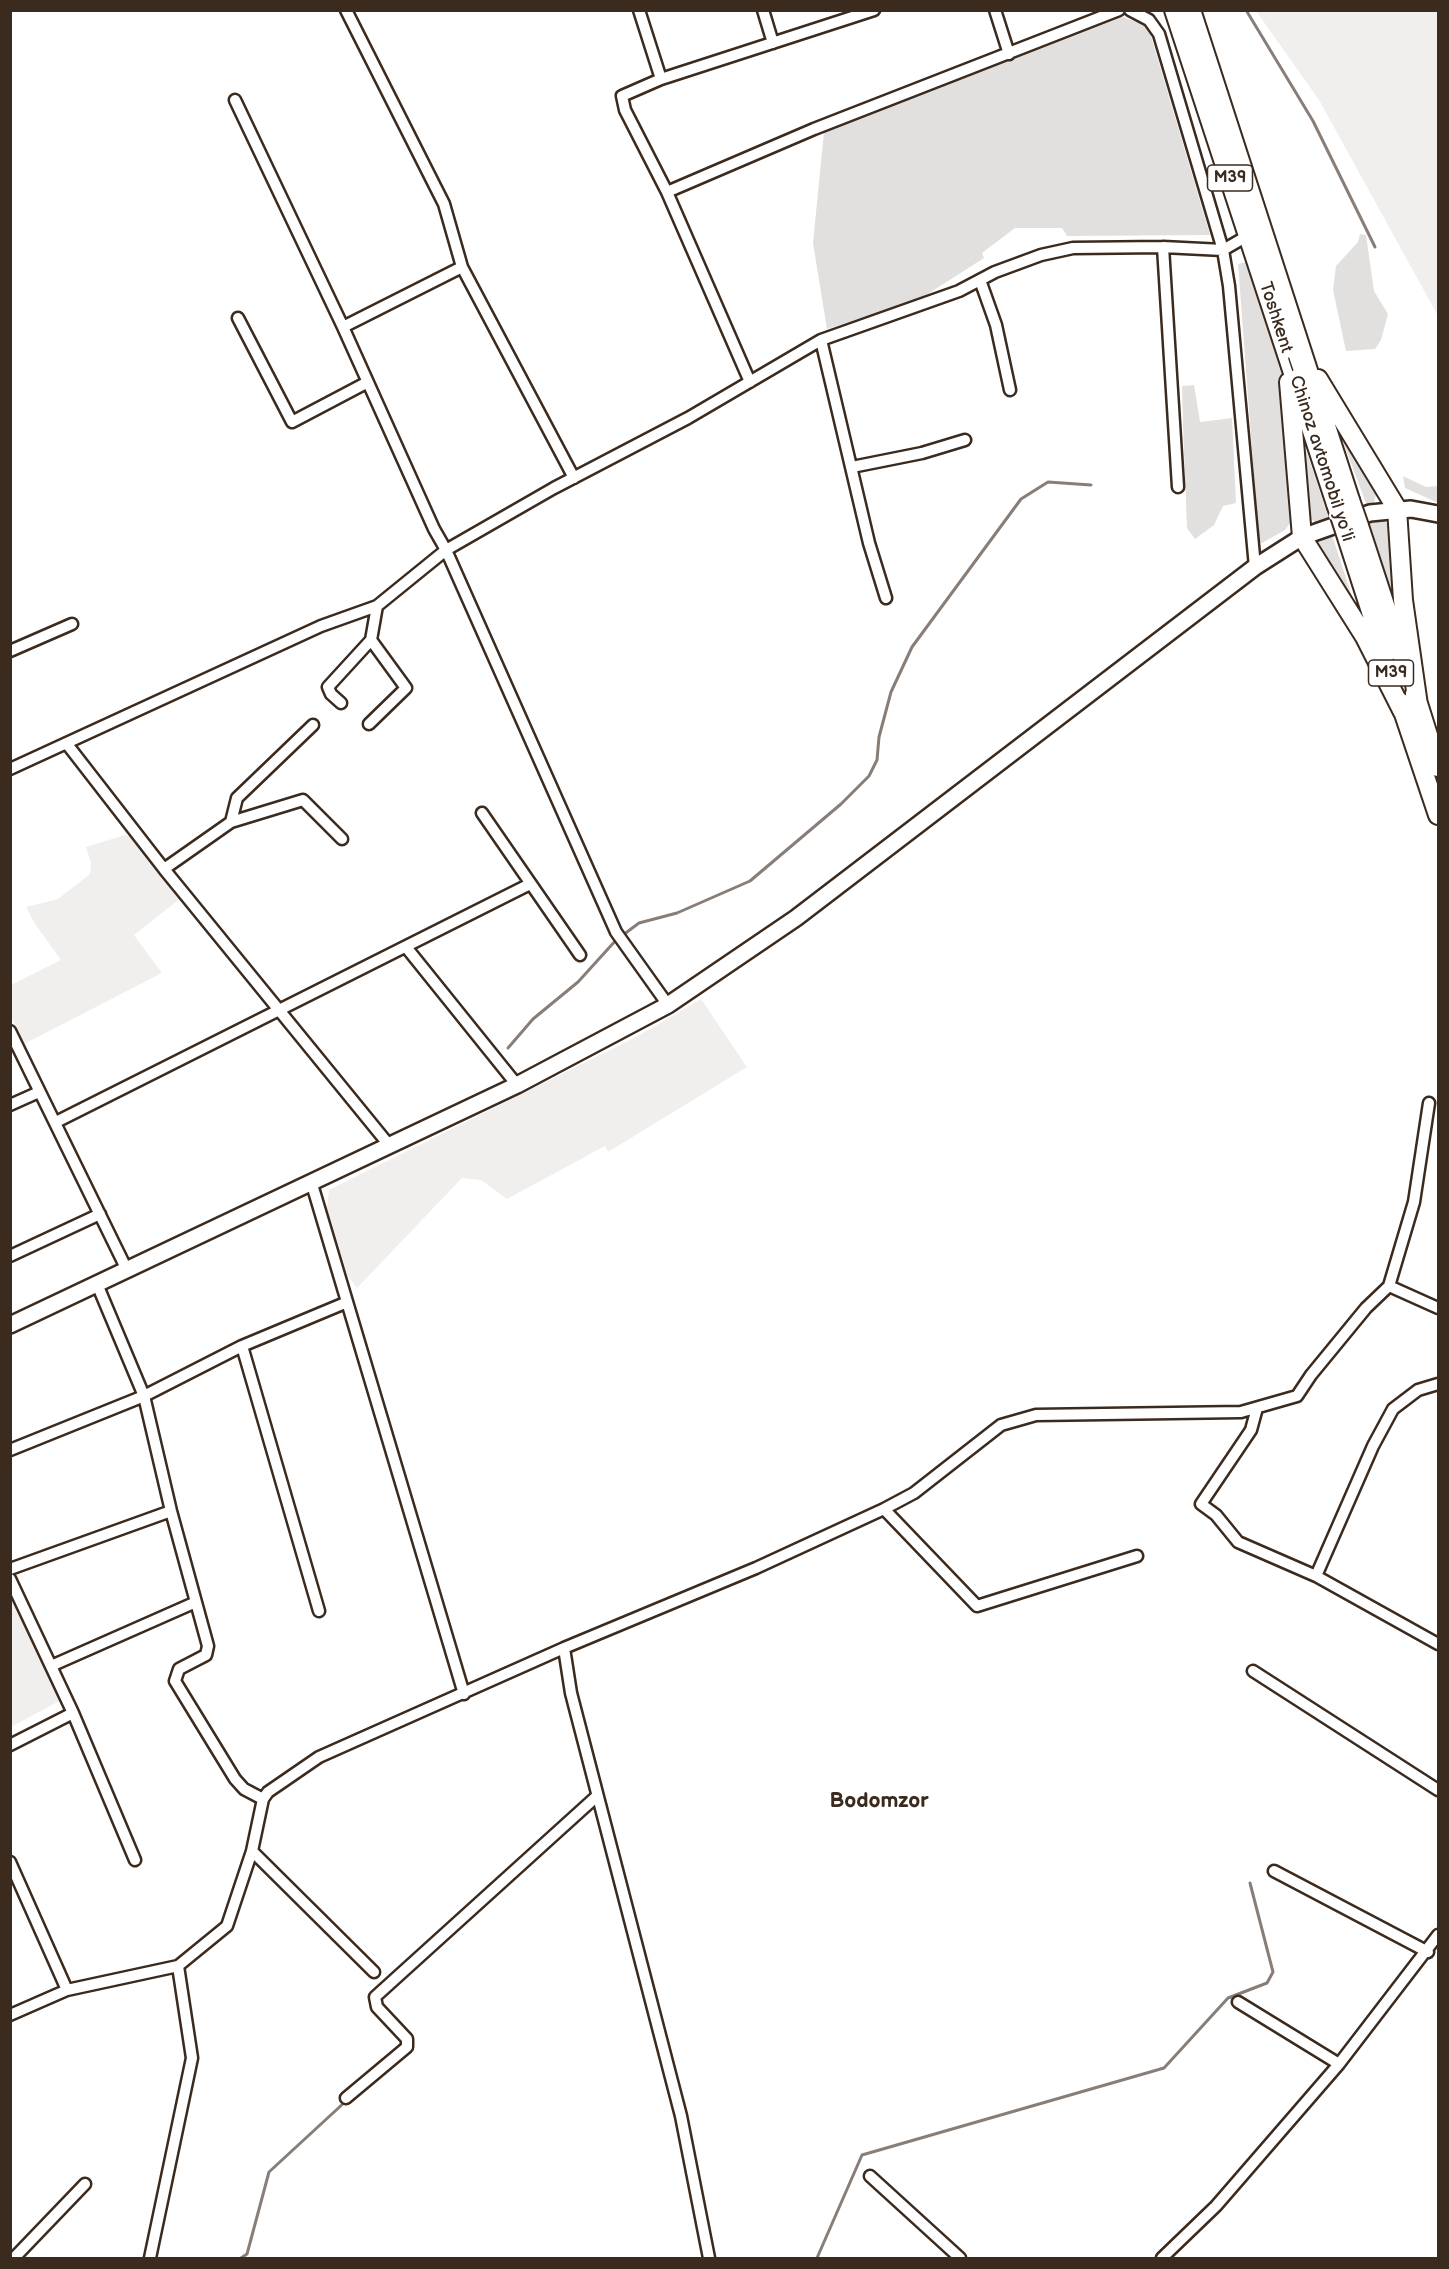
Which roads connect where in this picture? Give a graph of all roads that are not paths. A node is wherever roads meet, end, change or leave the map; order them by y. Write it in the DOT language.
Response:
graph roads {
  1 [pos="346,10"];
  2 [pos="639,10"];
  3 [pos="763,10"];
  4 [pos="874,10"];
  5 [pos="995,10"];
  6 [pos="1130,10"];
  7 [pos="1174,10"];
  8 [pos="1191,10"];
  9 [pos="1113,12"];
  10 [pos="1160,33"];
  11 [pos="1181,33"];
  12 [pos="773,43"];
  13 [pos="1009,54"];
  14 [pos="661,79"];
  15 [pos="236,100"];
  16 [pos="667,192"];
  17 [pos="1249,235"];
  18 [pos="1163,247"];
  19 [pos="1223,250"];
  20 [pos="462,267"];
  21 [pos="980,280"];
  22 [pos="238,318"];
  23 [pos="343,327"];
  24 [pos="821,340"];
  25 [pos="1291,344"];
  26 [pos="750,382"];
  27 [pos="366,383"];
  28 [pos="1010,390"];
  29 [pos="965,440"];
  30 [pos="852,467"];
  31 [pos="574,478"];
  32 [pos="1178,487"];
  33 [pos="1394,503"];
  34 [pos="1432,512"];
  35 [pos="1302,537"];
  36 [pos="447,550"];
  37 [pos="1255,567"];
  38 [pos="886,598"];
  39 [pos="377,606"];
  40 [pos="72,624"];
  41 [pos="371,640"];
  42 [pos="10,651"];
  43 [pos="341,703"];
  44 [pos="1411,709"];
  45 [pos="369,724"];
  46 [pos="313,725"];
  47 [pos="67,744"];
  48 [pos="1438,767"];
  49 [pos="10,769"];
  50 [pos="482,813"];
  51 [pos="1438,814"];
  52 [pos="231,822"];
  53 [pos="342,839"];
  54 [pos="164,869"];
  55 [pos="530,884"];
  56 [pos="406,947"];
  57 [pos="580,955"];
  58 [pos="668,1005"];
  59 [pos="278,1010"];
  60 [pos="10,1031"];
  61 [pos="517,1085"];
  62 [pos="39,1092"];
  63 [pos="1429,1103"];
  64 [pos="10,1105"];
  65 [pos="56,1122"];
  66 [pos="389,1144"];
  67 [pos="311,1181"];
  68 [pos="100,1214"];
  69 [pos="10,1257"];
  70 [pos="127,1270"];
  71 [pos="97,1284"];
  72 [pos="1389,1286"];
  73 [pos="345,1303"];
  74 [pos="1438,1308"];
  75 [pos="10,1325"];
  76 [pos="242,1346"];
  77 [pos="1438,1384"];
  78 [pos="144,1396"];
  79 [pos="1257,1408"];
  80 [pos="10,1450"];
  81 [pos="884,1509"];
  82 [pos="171,1511"];
  83 [pos="1137,1556"];
  84 [pos="10,1569"];
  85 [pos="1316,1576"];
  86 [pos="10,1579"];
  87 [pos="196,1602"];
  88 [pos="319,1611"];
  89 [pos="1438,1644"];
  90 [pos="564,1648"];
  91 [pos="51,1666"];
  92 [pos="1252,1671"];
  93 [pos="464,1694"];
  94 [pos="73,1713"];
  95 [pos="10,1745"];
  96 [pos="1438,1790"];
  97 [pos="597,1796"];
  98 [pos="263,1799"];
  99 [pos="252,1851"];
  100 [pos="135,1860"];
  101 [pos="10,1862"];
  102 [pos="1274,1871"];
  103 [pos="1438,1935"];
  104 [pos="1428,1952"];
  105 [pos="178,1966"];
  106 [pos="374,1972"];
  107 [pos="67,1990"];
  108 [pos="1238,2002"];
  109 [pos="10,2015"];
  110 [pos="1339,2064"];
  111 [pos="346,2098"];
  112 [pos="870,2176"];
  113 [pos="85,2184"];
  114 [pos="14,2259"];
  115 [pos="150,2259"];
  116 [pos="709,2259"];
  117 [pos="960,2259"];
  118 [pos="1162,2259"];
  1 -- 20 [label="street"];
  2 -- 14 [label="street"];
  3 -- 12 [label="street"];
  4 -- 12 [label="street"];
  5 -- 13 [label="street"];
  6 -- 10 [label="street"];
  7 -- 11 [label="highway, Toshkent — Chinoz avtomobil yoʻli / M39"];
  8 -- 25 [label="highway, Toshkent — Chinoz avtomobil yoʻli / M39"];
  9 -- 13 [label="street"];
  10 -- 11 [label="street"];
  10 -- 19 [label="street"];
  11 -- 17 [label="highway, Toshkent — Chinoz avtomobil yoʻli / M39"];
  12 -- 14 [label="street"];
  13 -- 16 [label="street"];
  14 -- 16 [label="street"];
  15 -- 23 [label="street"];
  16 -- 26 [label="street"];
  17 -- 19 [label="street"];
  17 -- 25 [label="highway, Toshkent — Chinoz avtomobil yoʻli / M39"];
  18 -- 19 [label="street"];
  18 -- 21 [label="street"];
  18 -- 32 [label="street"];
  19 -- 37 [label="street"];
  20 -- 23 [label="street"];
  20 -- 31 [label="street"];
  21 -- 24 [label="street"];
  21 -- 28 [label="street"];
  22 -- 27 [label="street"];
  23 -- 27 [label="street"];
  24 -- 26 [label="street"];
  24 -- 30 [label="street"];
  25 -- 33 [label="highway"];
  25 -- 35 [label="highway"];
  25 -- 44 [label="highway, Toshkent — Chinoz avtomobil yoʻli / M39, bridge"];
  26 -- 31 [label="street"];
  27 -- 36 [label="street"];
  29 -- 30 [label="street"];
  30 -- 38 [label="street"];
  31 -- 36 [label="street"];
  33 -- 34 [label="main road"];
  33 -- 35 [label="main road"];
  33 -- 44 [label="highway"];
  35 -- 37 [label="main road"];
  35 -- 44 [label="highway"];
  36 -- 39 [label="street"];
  36 -- 58 [label="street"];
  37 -- 58 [label="main road"];
  39 -- 41 [label="street"];
  39 -- 47 [label="street"];
  40 -- 42 [label="street"];
  41 -- 43 [label="street"];
  41 -- 45 [label="street"];
  44 -- 48 [label="highway, Toshkent — Chinoz avtomobil yoʻli / M39"];
  44 -- 51 [label="highway, Toshkent — Chinoz avtomobil yoʻli / M39"];
  46 -- 52 [label="street"];
  47 -- 49 [label="street"];
  47 -- 54 [label="street"];
  50 -- 55 [label="street"];
  52 -- 53 [label="street"];
  52 -- 54 [label="street"];
  54 -- 59 [label="street"];
  55 -- 56 [label="street"];
  55 -- 57 [label="street"];
  56 -- 59 [label="street"];
  56 -- 61 [label="street"];
  58 -- 61 [label="main road"];
  59 -- 65 [label="street"];
  59 -- 66 [label="street"];
  60 -- 62 [label="street"];
  61 -- 66 [label="main road"];
  62 -- 64 [label="street"];
  62 -- 65 [label="street"];
  63 -- 72 [label="street"];
  65 -- 68 [label="street"];
  66 -- 67 [label="main road"];
  67 -- 70 [label="main road"];
  67 -- 73 [label="street"];
  68 -- 69 [label="street"];
  68 -- 70 [label="street"];
  70 -- 71 [label="main road"];
  71 -- 75 [label="main road"];
  71 -- 78 [label="street"];
  72 -- 74 [label="street"];
  72 -- 79 [label="street"];
  73 -- 76 [label="street"];
  73 -- 93 [label="street"];
  76 -- 78 [label="street"];
  76 -- 88 [label="street"];
  77 -- 85 [label="street"];
  78 -- 80 [label="street"];
  78 -- 82 [label="street"];
  79 -- 81 [label="street"];
  79 -- 85 [label="street"];
  81 -- 83 [label="street"];
  81 -- 90 [label="street"];
  82 -- 84 [label="street"];
  82 -- 87 [label="street"];
  85 -- 89 [label="street"];
  86 -- 91 [label="street"];
  87 -- 91 [label="street"];
  87 -- 98 [label="street"];
  90 -- 93 [label="street"];
  90 -- 97 [label="street"];
  91 -- 94 [label="street"];
  92 -- 96 [label="street"];
  93 -- 98 [label="street"];
  94 -- 95 [label="street"];
  94 -- 100 [label="street"];
  97 -- 111 [label="street"];
  97 -- 116 [label="street"];
  98 -- 99 [label="street"];
  99 -- 105 [label="street"];
  99 -- 106 [label="street"];
  101 -- 107 [label="street"];
  102 -- 104 [label="street"];
  103 -- 104 [label="street"];
  104 -- 110 [label="street"];
  105 -- 107 [label="street"];
  105 -- 115 [label="street"];
  107 -- 109 [label="street"];
  108 -- 110 [label="street"];
  110 -- 118 [label="street"];
  112 -- 117 [label="street"];
  113 -- 114 [label="street"];
}
